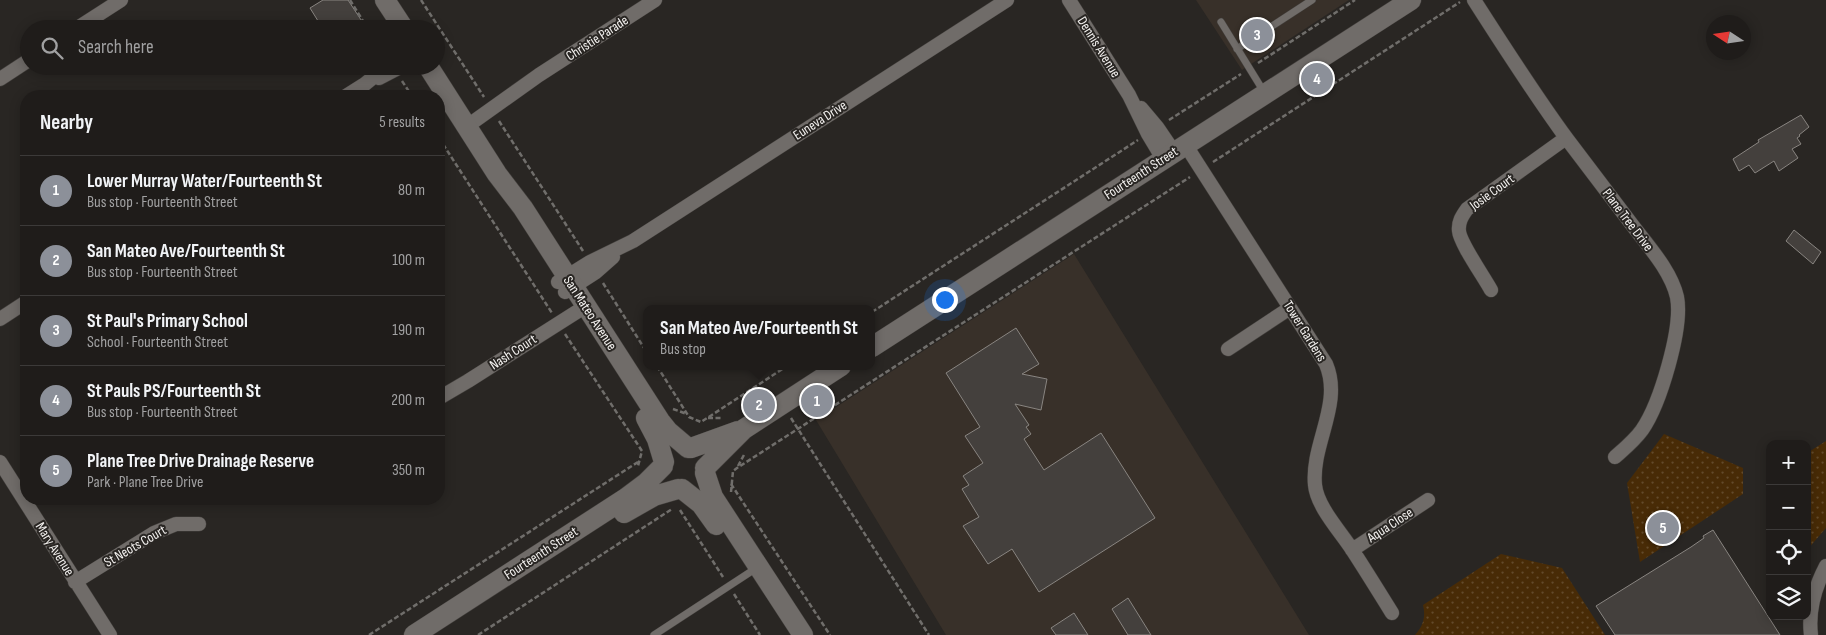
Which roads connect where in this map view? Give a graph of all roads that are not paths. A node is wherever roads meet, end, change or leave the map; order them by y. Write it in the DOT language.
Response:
graph roads {
  1 [pos="121,0"];
  2 [pos="385,0"];
  3 [pos="655,0"];
  4 [pos="1007,0"];
  5 [pos="1069,0"];
  6 [pos="1312,0"];
  7 [pos="1411,0"];
  8 [pos="1468,0"];
  9 [pos="636,5"];
  10 [pos="90,20"];
  11 [pos="398,20"];
  12 [pos="1220,22"];
  13 [pos="1237,49"];
  14 [pos="20,66"];
  15 [pos="376,75"];
  16 [pos="384,75"];
  17 [pos="434,75"];
  18 [pos="0,79"];
  19 [pos="365,84"];
  20 [pos="356,90"];
  21 [pos="443,90"];
  22 [pos="445,93"];
  23 [pos="1265,94"];
  24 [pos="464,123"];
  25 [pos="1566,138"];
  26 [pos="1174,152"];
  27 [pos="566,284"];
  28 [pos="1491,290"];
  29 [pos="20,306"];
  30 [pos="582,308"];
  31 [pos="1290,308"];
  32 [pos="0,319"];
  33 [pos="875,345"];
  34 [pos="1228,349"];
  35 [pos="835,370"];
  36 [pos="445,394"];
  37 [pos="744,429"];
  38 [pos="689,448"];
  39 [pos="1615,457"];
  40 [pos="0,462"];
  41 [pos="664,464"];
  42 [pos="705,471"];
  43 [pos="680,489"];
  44 [pos="20,494"];
  45 [pos="1428,500"];
  46 [pos="27,505"];
  47 [pos="199,524"];
  48 [pos="1352,550"];
  49 [pos="1826,566"];
  50 [pos="753,570"];
  51 [pos="75,582"];
  52 [pos="1392,613"];
  53 [pos="110,635"];
  54 [pos="414,635"];
  55 [pos="435,635"];
  56 [pos="654,635"];
  57 [pos="788,635"];
  58 [pos="803,635"];
  59 [pos="1811,635"];
  1 -- 10 [label="street"];
  2 -- 11 [label="street"];
  3 -- 9 [label="street, Christie Parade"];
  4 -- 27 [label="street, Euneva Drive"];
  5 -- 26 [label="street, Dennis Avenue"];
  6 -- 13 [label="lane"];
  7 -- 23 [label="street, Fourteenth Street"];
  8 -- 25 [label="street, Plane Tree Drive"];
  9 -- 24 [label="street, Christie Parade"];
  12 -- 13 [label="lane"];
  13 -- 23 [label="lane"];
  14 -- 18 [label="street"];
  15 -- 19 [label="street"];
  16 -- 19 [label="street"];
  17 -- 21 [label="street, San Mateo Avenue"];
  19 -- 20 [label="street"];
  22 -- 24 [label="street, San Mateo Avenue"];
  23 -- 26 [label="street, Fourteenth Street"];
  24 -- 27 [label="street, San Mateo Avenue"];
  25 -- 28 [label="street, Josie Court"];
  25 -- 39 [label="street, Plane Tree Drive"];
  26 -- 31 [label="street, Tower Gardens"];
  26 -- 33 [label="street, Fourteenth Street"];
  27 -- 30 [label="street, San Mateo Avenue"];
  29 -- 32 [label="street"];
  30 -- 36 [label="street, Nash Court"];
  30 -- 38 [label="street, San Mateo Avenue"];
  30 -- 41 [label="street, San Mateo Avenue"];
  31 -- 34 [label="street"];
  31 -- 48 [label="street, Tower Gardens"];
  35 -- 37 [label="street"];
  37 -- 38 [label="street"];
  37 -- 42 [label="street"];
  38 -- 41 [label="street"];
  38 -- 42 [label="street"];
  40 -- 44 [label="street, Mary Avenue"];
  41 -- 43 [label="street"];
  41 -- 54 [label="street, Fourteenth Street"];
  42 -- 43 [label="street"];
  42 -- 50 [label="street"];
  43 -- 50 [label="street"];
  43 -- 55 [label="street, Fourteenth Street"];
  45 -- 48 [label="street, Aqua Close"];
  46 -- 51 [label="street, Mary Avenue"];
  47 -- 51 [label="street, St Neots Court"];
  48 -- 52 [label="street, Tower Gardens"];
  49 -- 59 [label="street"];
  50 -- 56 [label="lane"];
  50 -- 57 [label="street"];
  50 -- 58 [label="street"];
  51 -- 53 [label="street, Mary Avenue"];
}
